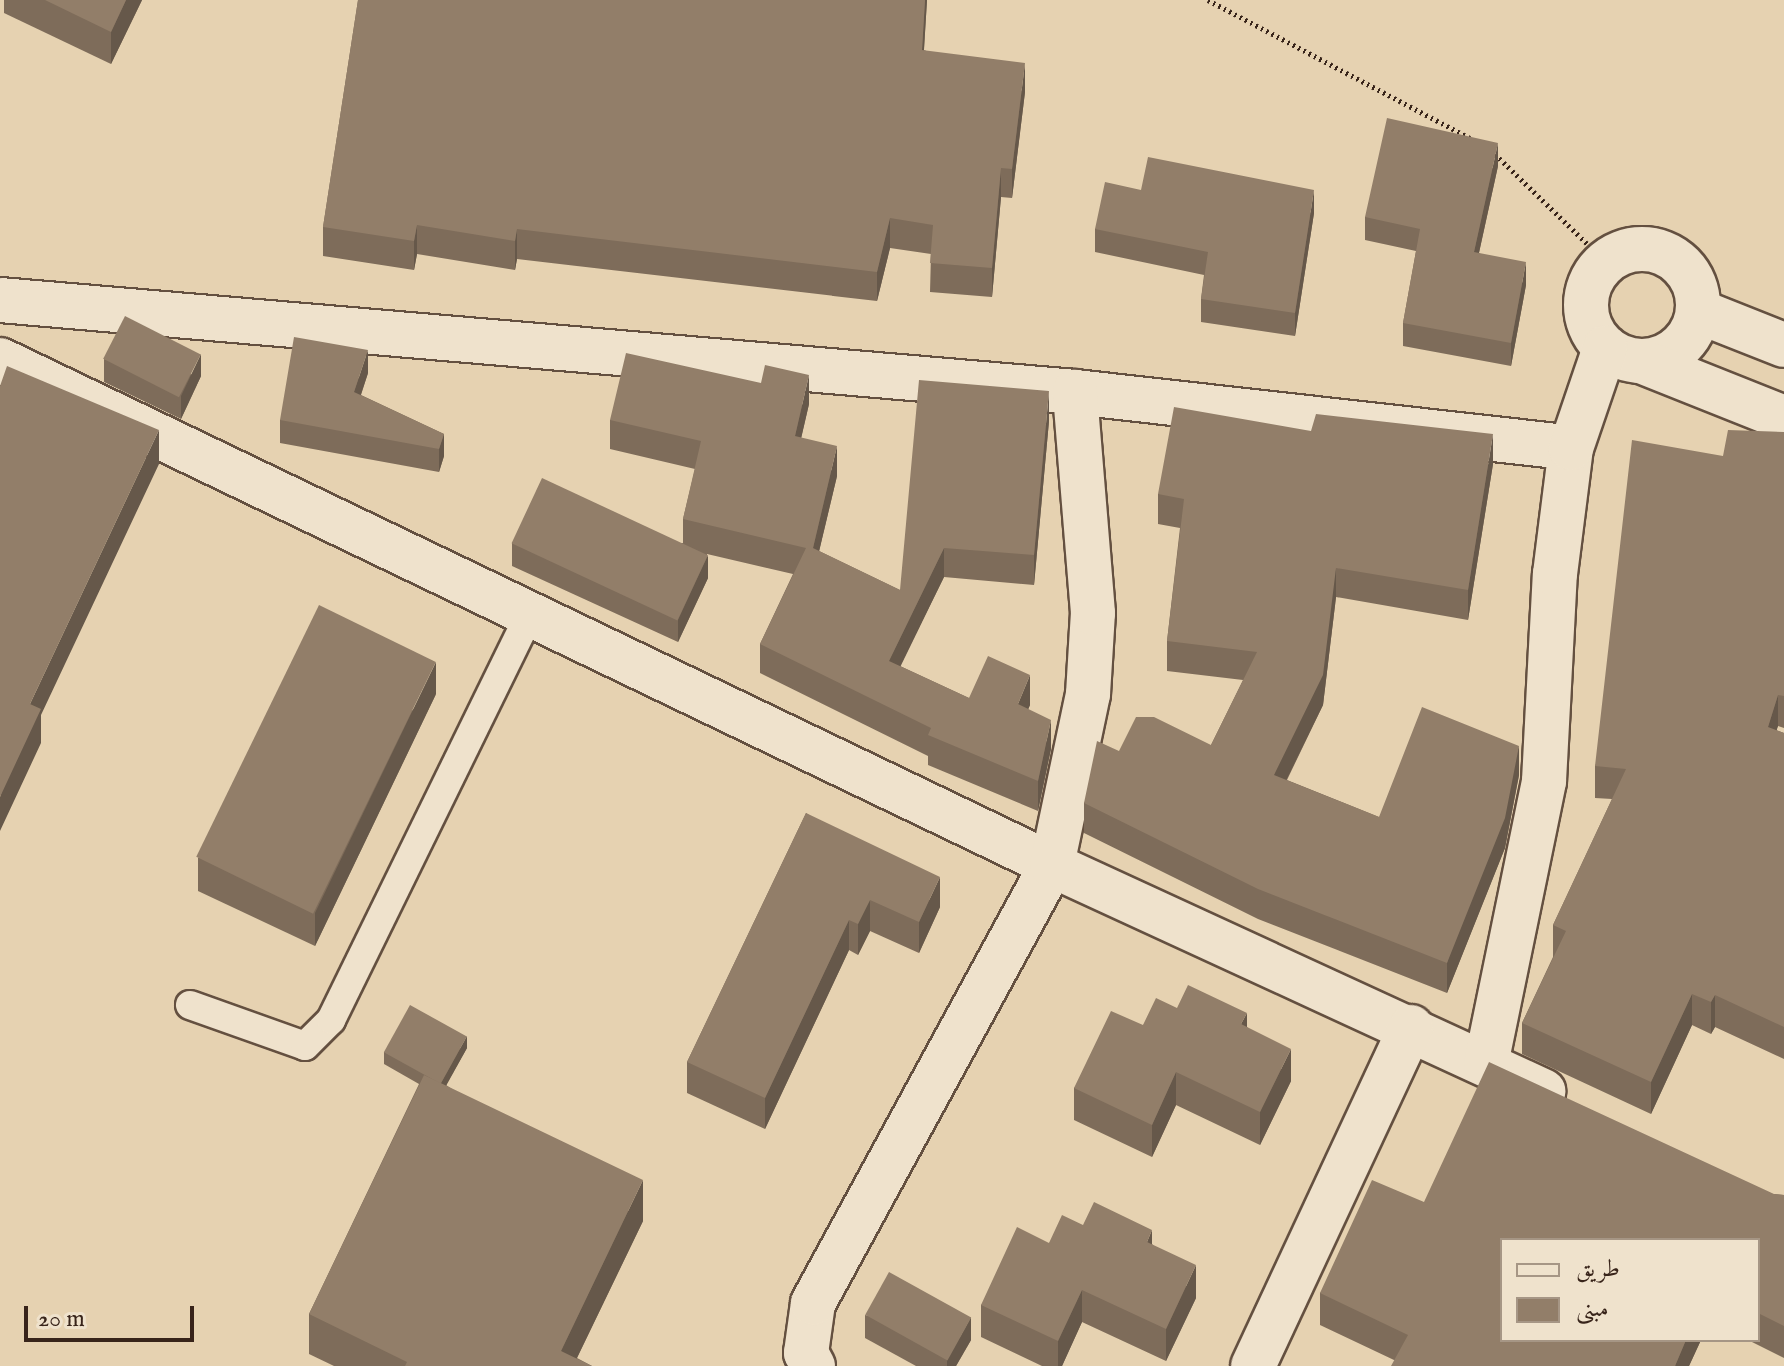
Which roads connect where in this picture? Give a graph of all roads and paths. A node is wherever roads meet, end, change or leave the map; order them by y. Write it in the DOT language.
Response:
graph roads {
  1 [pos="1208,0"];
  2 [pos="1606,262"];
  3 [pos="0,300"];
  4 [pos="1698,311"];
  5 [pos="1784,345"];
  6 [pos="1623,355"];
  7 [pos="0,360"];
  8 [pos="1075,392"];
  9 [pos="1784,418"];
  10 [pos="1571,448"];
  11 [pos="530,614"];
  12 [pos="1052,865"];
  13 [pos="190,1005"];
  14 [pos="1411,1027"];
  15 [pos="1486,1064"];
  16 [pos="1585,1111"];
  17 [pos="813,1366"];
  18 [pos="1253,1366"];
  1 -- 2 [label="path"];
  2 -- 4 [label="street"];
  2 -- 6 [label="street"];
  3 -- 8 [label="street"];
  4 -- 5 [label="street"];
  4 -- 6 [label="street"];
  6 -- 9 [label="street"];
  6 -- 10 [label="street"];
  7 -- 11 [label="street"];
  8 -- 10 [label="street"];
  8 -- 12 [label="street"];
  10 -- 15 [label="street"];
  11 -- 12 [label="street"];
  11 -- 13 [label="lane"];
  12 -- 14 [label="street"];
  12 -- 17 [label="street"];
  14 -- 15 [label="street"];
  14 -- 18 [label="street"];
  15 -- 16 [label="street"];
}
